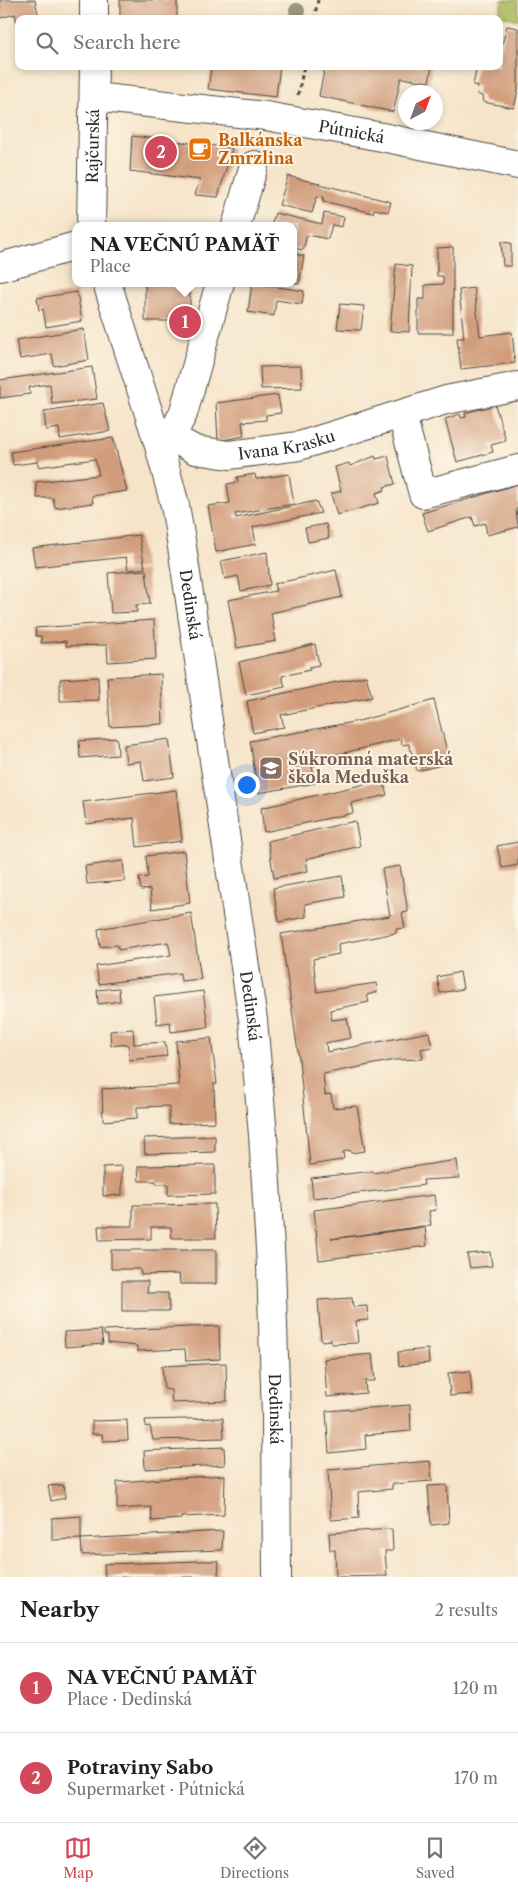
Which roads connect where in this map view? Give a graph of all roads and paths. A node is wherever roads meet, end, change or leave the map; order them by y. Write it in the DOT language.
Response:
graph roads {
  1 [pos="94,0"];
  2 [pos="318,0"];
  3 [pos="94,15"];
  4 [pos="315,15"];
  5 [pos="94,70"];
  6 [pos="303,70"];
  7 [pos="94,96"];
  8 [pos="298,96"];
  9 [pos="254,165"];
  10 [pos="518,165"];
  11 [pos="90,222"];
  12 [pos="237,222"];
  13 [pos="72,247"];
  14 [pos="0,267"];
  15 [pos="108,287"];
  16 [pos="219,287"];
  17 [pos="518,386"];
  18 [pos="402,415"];
  19 [pos="165,440"];
  20 [pos="518,470"];
  21 [pos="277,1577"];
  1 -- 3 [label="street"];
  2 -- 4 [label="path"];
  5 -- 7 [label="street, Rajčurská"];
  6 -- 8 [label="path"];
  7 -- 10 [label="street, Pútnická"];
  7 -- 11 [label="street, Rajčurská"];
  9 -- 12 [label="street"];
  13 -- 14 [label="street"];
  15 -- 19 [label="street, Dedinská"];
  16 -- 19 [label="street"];
  17 -- 18 [label="street, Ivana Krasku"];
  18 -- 19 [label="street, Ivana Krasku"];
  18 -- 20 [label="street"];
  19 -- 21 [label="street, Dedinská"];
}
